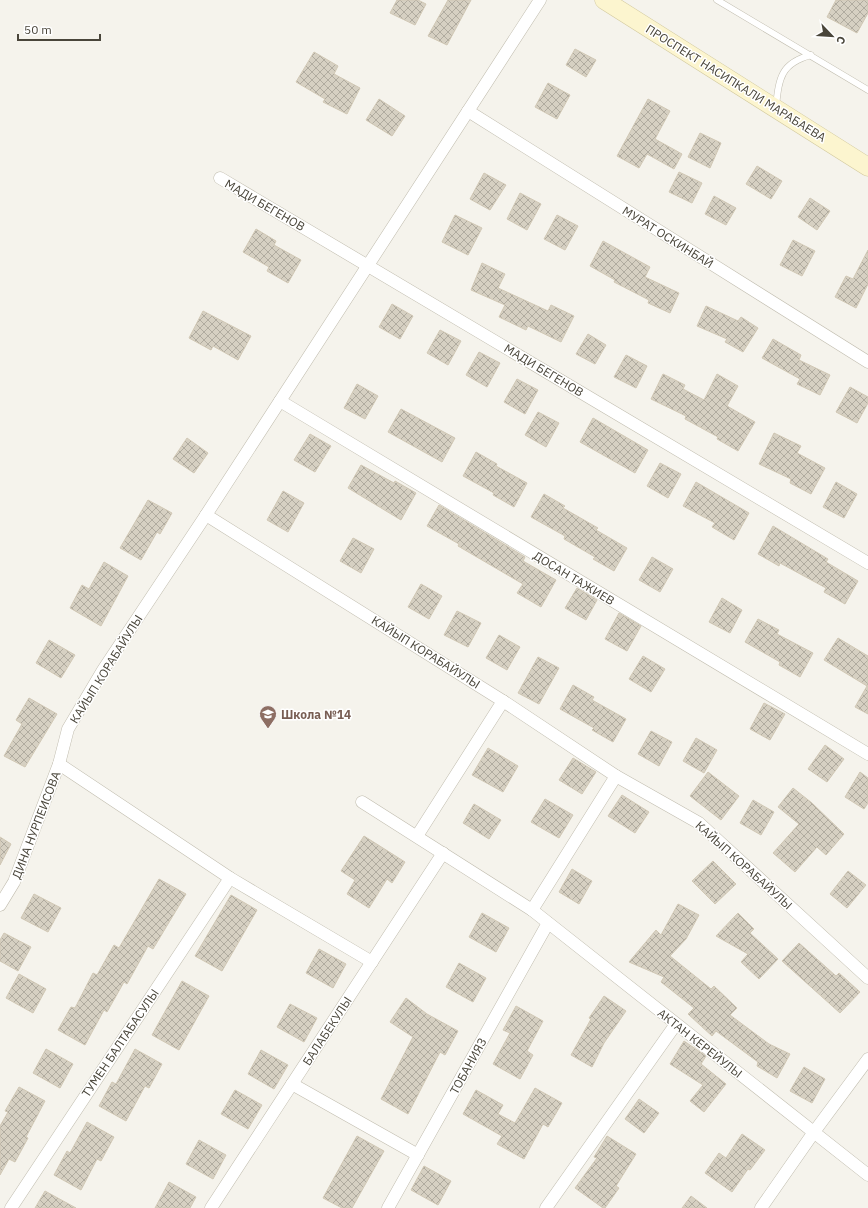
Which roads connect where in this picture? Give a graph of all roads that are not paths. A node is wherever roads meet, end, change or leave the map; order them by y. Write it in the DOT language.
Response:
graph roads {
  1 [pos="540,0"];
  2 [pos="604,0"];
  3 [pos="718,0"];
  4 [pos="810,55"];
  5 [pos="868,90"];
  6 [pos="776,108"];
  7 [pos="468,111"];
  8 [pos="868,167"];
  9 [pos="220,178"];
  10 [pos="368,265"];
  11 [pos="868,362"];
  12 [pos="280,401"];
  13 [pos="206,515"];
  14 [pos="868,563"];
  15 [pos="503,700"];
  16 [pos="868,754"];
  17 [pos="58,764"];
  18 [pos="616,776"];
  19 [pos="362,802"];
  20 [pos="417,836"];
  21 [pos="443,853"];
  22 [pos="230,878"];
  23 [pos="0,905"];
  24 [pos="532,910"];
  25 [pos="548,923"];
  26 [pos="372,962"];
  27 [pos="868,978"];
  28 [pos="676,1024"];
  29 [pos="868,1059"];
  30 [pos="292,1084"];
  31 [pos="814,1132"];
  32 [pos="418,1155"];
  33 [pos="868,1176"];
  34 [pos="11,1208"];
  35 [pos="212,1208"];
  36 [pos="388,1208"];
  37 [pos="546,1208"];
  38 [pos="761,1208"];
  1 -- 7 [label="street"];
  2 -- 6 [label="main road, ПРОСПЕКТ НАСИПКАЛИ МАРАБАЕВА"];
  3 -- 4 [label="lane"];
  4 -- 5 [label="lane"];
  4 -- 6 [label="lane"];
  6 -- 8 [label="main road, ПРОСПЕКТ НАСИПКАЛИ МАРАБАЕВА"];
  7 -- 10 [label="street"];
  7 -- 11 [label="street, МУРАТ ОСКИНБАЙ"];
  9 -- 10 [label="street, МАДИ БЕГЕНОВ"];
  10 -- 12 [label="street"];
  10 -- 14 [label="street, МАДИ БЕГЕНОВ"];
  12 -- 13 [label="street"];
  12 -- 16 [label="street, ДОСАН ТАЖИЕВ"];
  13 -- 15 [label="street, КАЙЫП КОРАБАЙУЛЫ"];
  13 -- 17 [label="street, КАЙЫП КОРАБАЙУЛЫ"];
  15 -- 18 [label="street, КАЙЫП КОРАБАЙУЛЫ"];
  15 -- 20 [label="street"];
  17 -- 22 [label="street"];
  17 -- 23 [label="street, ДИНА НУРПЕИСОВА"];
  18 -- 24 [label="street"];
  18 -- 27 [label="street, КАЙЫП КОРАБАЙУЛЫ"];
  19 -- 20 [label="street, АКТАН КЕРЕЙУЛЫ"];
  20 -- 21 [label="street, АКТАН КЕРЕЙУЛЫ"];
  21 -- 24 [label="street, АКТАН КЕРЕЙУЛЫ"];
  21 -- 26 [label="street, БАЛАБЕКУЛЫ"];
  22 -- 26 [label="street"];
  22 -- 34 [label="street, ТУМЕН БАЛТАБАСУЛЫ"];
  24 -- 25 [label="street, АКТАН КЕРЕЙУЛЫ"];
  25 -- 28 [label="street, АКТАН КЕРЕЙУЛЫ"];
  25 -- 32 [label="street, ТОБАНИЯЗ"];
  26 -- 30 [label="street, БАЛАБЕКУЛЫ"];
  28 -- 31 [label="street, АКТАН КЕРЕЙУЛЫ"];
  28 -- 37 [label="street"];
  29 -- 31 [label="street"];
  30 -- 32 [label="street"];
  30 -- 35 [label="street, БАЛАБЕКУЛЫ"];
  31 -- 33 [label="street, АКТАН КЕРЕЙУЛЫ"];
  31 -- 38 [label="street"];
  32 -- 36 [label="street, ТОБАНИЯЗ"];
}
